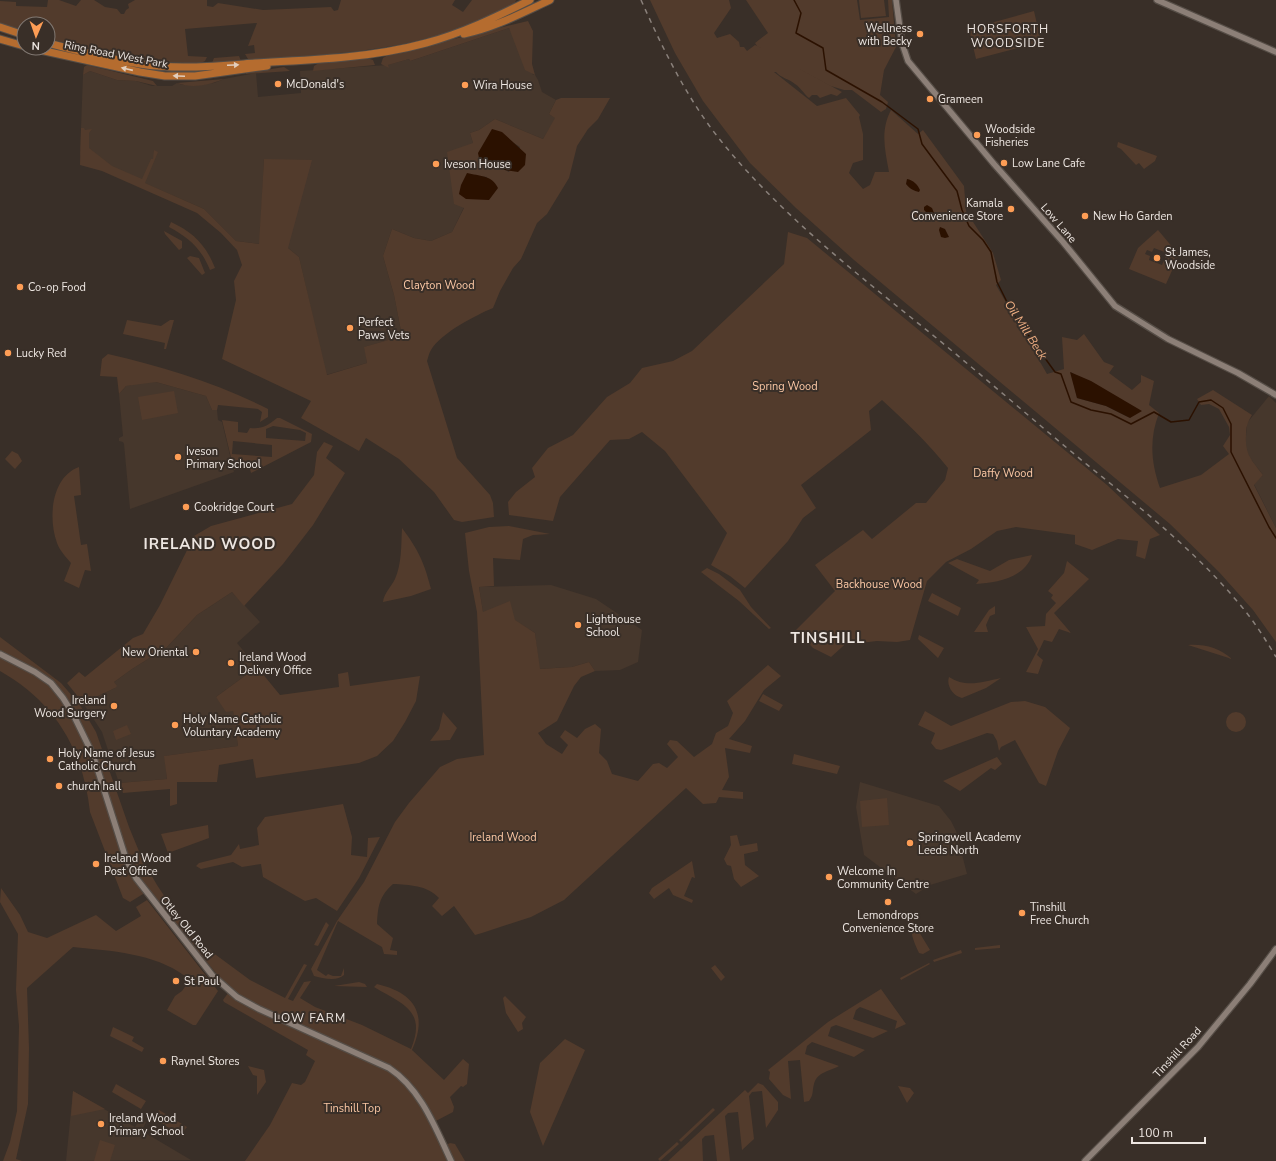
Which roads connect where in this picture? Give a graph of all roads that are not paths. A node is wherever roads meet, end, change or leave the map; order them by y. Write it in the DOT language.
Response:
graph roads {
  1 [pos="542,0"];
  2 [pos="550,0"];
  3 [pos="896,0"];
  4 [pos="1156,0"];
  5 [pos="529,1"];
  6 [pos="531,8"];
  7 [pos="499,15"];
  8 [pos="0,27"];
  9 [pos="16,32"];
  10 [pos="448,36"];
  11 [pos="0,39"];
  12 [pos="16,44"];
  13 [pos="56,45"];
  14 [pos="1276,52"];
  15 [pos="56,54"];
  16 [pos="292,61"];
  17 [pos="1276,395"];
  18 [pos="0,654"];
  19 [pos="1276,949"];
  20 [pos="451,1161"];
  21 [pos="1085,1161"];
  1 -- 5 [label="highway"];
  2 -- 6 [label="highway, Ring Road West Park"];
  3 -- 17 [label="street, Low Lane"];
  4 -- 14 [label="street"];
  5 -- 6 [label="highway"];
  5 -- 7 [label="highway, Ring Road West Park"];
  6 -- 7 [label="highway"];
  6 -- 10 [label="highway, Ring Road West Park"];
  7 -- 10 [label="highway, Ring Road West Park"];
  8 -- 9 [label="highway"];
  10 -- 16 [label="highway, Ring Road West Park"];
  11 -- 12 [label="highway"];
  13 -- 16 [label="highway, Ring Road West Park, one-way"];
  16 -- 15 [label="highway, Ring Road West Park, one-way"];
  18 -- 20 [label="street, Otley Old Road"];
  19 -- 21 [label="street, Tinshill Road"];
}
